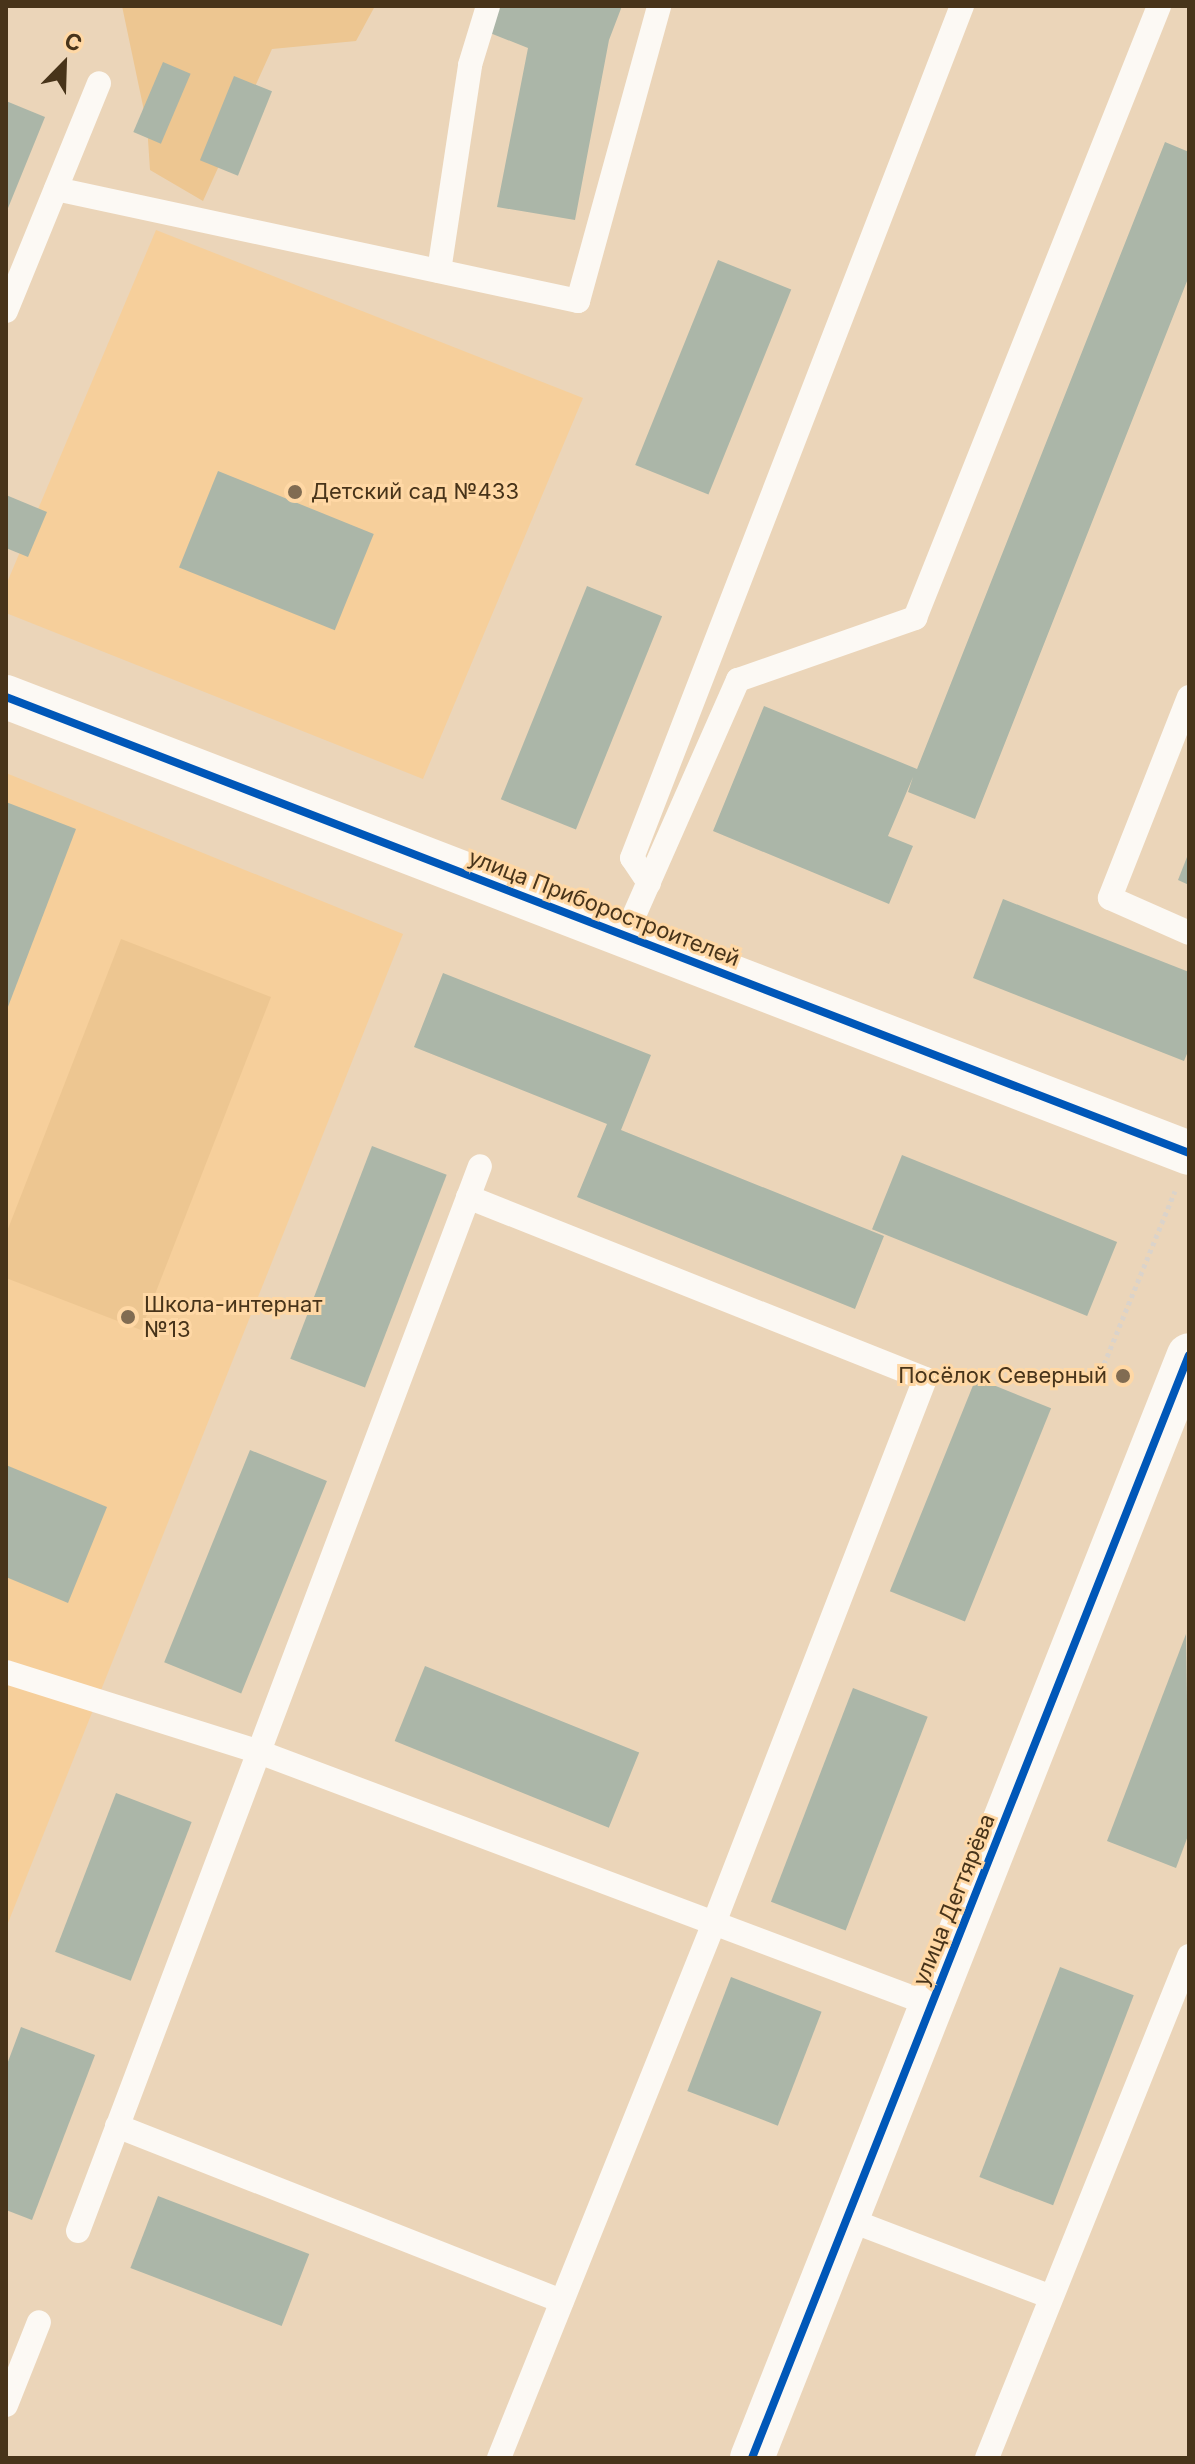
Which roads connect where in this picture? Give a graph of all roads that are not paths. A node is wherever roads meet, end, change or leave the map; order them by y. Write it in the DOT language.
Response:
graph roads {
  1 [pos="488,6"];
  2 [pos="659,6"];
  3 [pos="962,6"];
  4 [pos="1159,6"];
  5 [pos="99,83"];
  6 [pos="56,189"];
  7 [pos="439,271"];
  8 [pos="6,311"];
  9 [pos="6,697"];
  10 [pos="1189,697"];
  11 [pos="649,883"];
  12 [pos="1189,933"];
  13 [pos="625,936"];
  14 [pos="480,1166"];
  15 [pos="1183,1168"];
  16 [pos="468,1197"];
  17 [pos="1189,1355"];
  18 [pos="6,1672"];
  19 [pos="259,1752"];
  20 [pos="714,1923"];
  21 [pos="1189,1956"];
  22 [pos="932,2005"];
  23 [pos="117,2126"];
  24 [pos="847,2219"];
  25 [pos="78,2231"];
  26 [pos="1051,2297"];
  27 [pos="562,2301"];
  28 [pos="39,2322"];
  29 [pos="6,2405"];
  30 [pos="499,2458"];
  31 [pos="752,2458"];
  32 [pos="987,2458"];
  1 -- 7 [label="lane"];
  2 -- 7 [label="lane"];
  3 -- 11 [label="lane"];
  4 -- 11 [label="lane"];
  5 -- 6 [label="lane"];
  6 -- 7 [label="lane"];
  6 -- 8 [label="lane"];
  9 -- 13 [label="street, улица Приборостроителей"];
  10 -- 12 [label="lane"];
  11 -- 13 [label="lane"];
  13 -- 15 [label="street, улица Приборостроителей"];
  14 -- 16 [label="lane"];
  16 -- 19 [label="lane"];
  16 -- 20 [label="lane"];
  17 -- 22 [label="street, улица Дегтярёва"];
  18 -- 19 [label="lane"];
  19 -- 20 [label="lane"];
  19 -- 23 [label="lane"];
  20 -- 22 [label="lane"];
  20 -- 27 [label="lane"];
  21 -- 26 [label="lane"];
  22 -- 24 [label="street, улица Дегтярёва"];
  23 -- 25 [label="lane"];
  23 -- 27 [label="lane"];
  24 -- 26 [label="lane"];
  24 -- 31 [label="street, улица Дегтярёва"];
  26 -- 32 [label="lane"];
  27 -- 30 [label="lane"];
  28 -- 29 [label="lane"];
}
